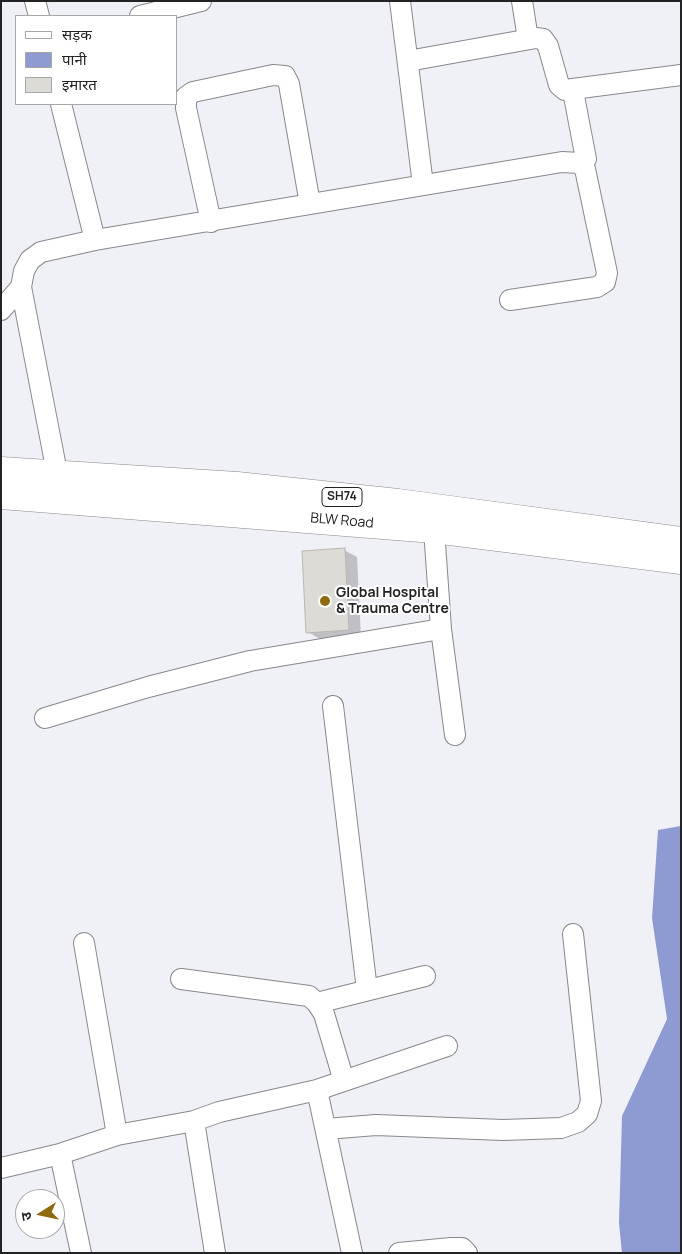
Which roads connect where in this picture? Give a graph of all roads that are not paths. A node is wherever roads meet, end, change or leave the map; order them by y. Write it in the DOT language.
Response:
graph roads {
  1 [pos="35,1"];
  2 [pos="201,1"];
  3 [pos="400,1"];
  4 [pos="522,1"];
  5 [pos="39,15"];
  6 [pos="144,15"];
  7 [pos="528,39"];
  8 [pos="408,61"];
  9 [pos="681,75"];
  10 [pos="573,90"];
  11 [pos="61,105"];
  12 [pos="586,159"];
  13 [pos="423,185"];
  14 [pos="310,204"];
  15 [pos="211,222"];
  16 [pos="95,240"];
  17 [pos="21,287"];
  18 [pos="510,300"];
  19 [pos="1,310"];
  20 [pos="1,471"];
  21 [pos="60,487"];
  22 [pos="1,494"];
  23 [pos="434,529"];
  24 [pos="681,541"];
  25 [pos="681,560"];
  26 [pos="441,629"];
  27 [pos="333,706"];
  28 [pos="45,718"];
  29 [pos="455,735"];
  30 [pos="573,934"];
  31 [pos="84,943"];
  32 [pos="426,976"];
  33 [pos="180,980"];
  34 [pos="367,990"];
  35 [pos="317,1003"];
  36 [pos="447,1046"];
  37 [pos="344,1081"];
  38 [pos="317,1090"];
  39 [pos="194,1120"];
  40 [pos="326,1129"];
  41 [pos="117,1135"];
  42 [pos="60,1154"];
  43 [pos="2,1167"];
  44 [pos="81,1253"];
  45 [pos="215,1253"];
  46 [pos="352,1253"];
  47 [pos="399,1253"];
  48 [pos="467,1253"];
  1 -- 5 [label="street"];
  2 -- 6 [label="street"];
  3 -- 8 [label="street"];
  4 -- 7 [label="street"];
  7 -- 8 [label="street"];
  7 -- 10 [label="street"];
  8 -- 13 [label="street"];
  9 -- 10 [label="street"];
  10 -- 12 [label="street"];
  11 -- 16 [label="street"];
  13 -- 14 [label="street"];
  13 -- 18 [label="street"];
  14 -- 15 [label="street"];
  14 -- 15 [label="street"];
  15 -- 16 [label="street"];
  16 -- 17 [label="street"];
  17 -- 19 [label="street"];
  17 -- 21 [label="street"];
  20 -- 21 [label="main road, SH74"];
  21 -- 22 [label="main road, BLW Road / SH74"];
  21 -- 23 [label="main road, BLW Road / SH74"];
  21 -- 24 [label="main road, SH74"];
  23 -- 25 [label="main road, BLW Road / SH74"];
  23 -- 26 [label="street"];
  26 -- 28 [label="street"];
  26 -- 29 [label="street"];
  27 -- 34 [label="street"];
  30 -- 40 [label="street"];
  31 -- 41 [label="street"];
  32 -- 34 [label="street"];
  33 -- 35 [label="street"];
  34 -- 35 [label="street"];
  35 -- 37 [label="street"];
  36 -- 37 [label="street"];
  37 -- 38 [label="street"];
  38 -- 39 [label="street"];
  38 -- 40 [label="street"];
  39 -- 41 [label="street"];
  39 -- 45 [label="street"];
  40 -- 46 [label="street"];
  41 -- 42 [label="street"];
  42 -- 43 [label="street"];
  42 -- 44 [label="street"];
  47 -- 48 [label="street"];
}
